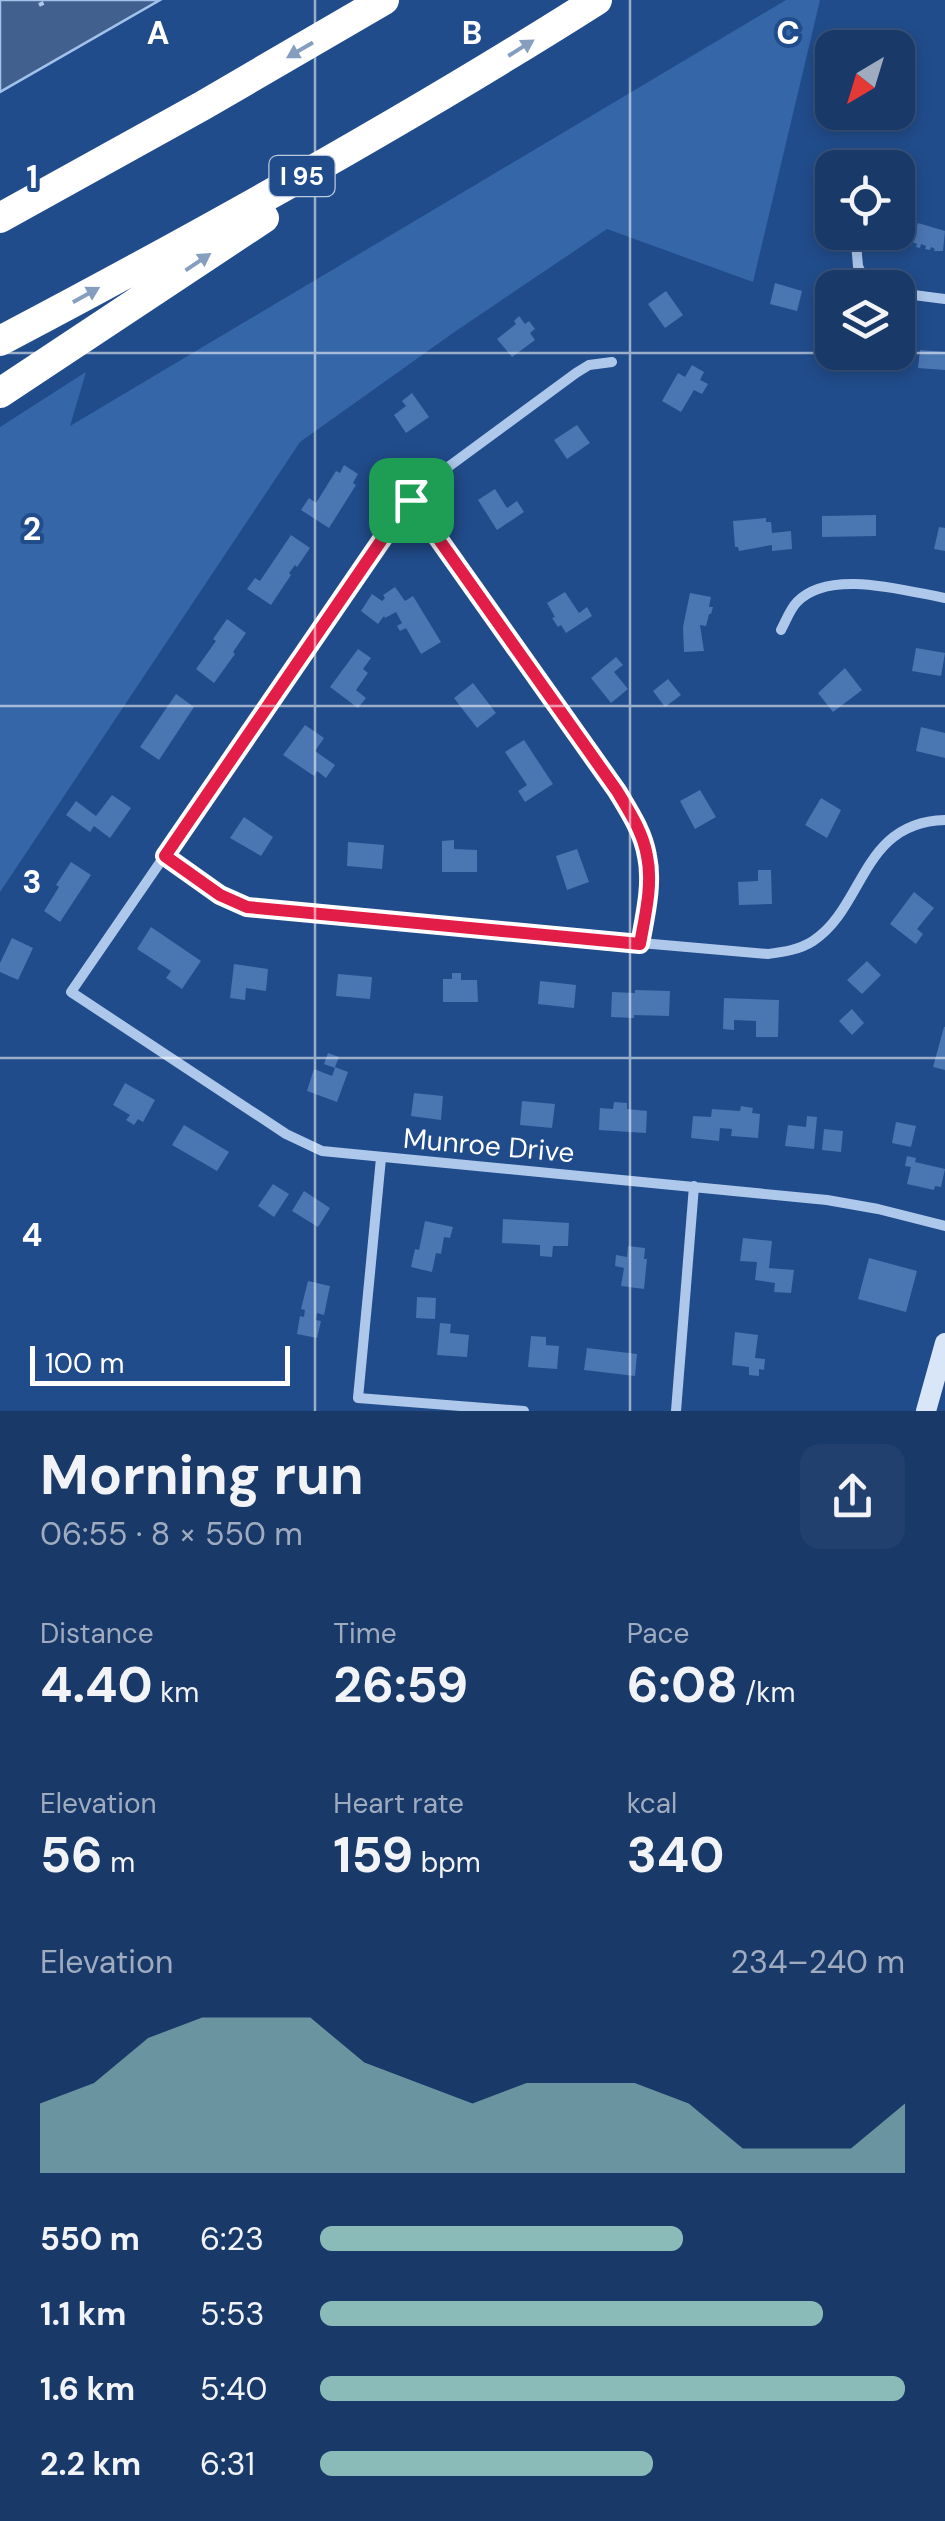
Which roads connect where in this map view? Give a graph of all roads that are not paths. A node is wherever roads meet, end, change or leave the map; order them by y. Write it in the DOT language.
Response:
graph roads {
  1 [pos="384,0"];
  2 [pos="598,0"];
  3 [pos="486,69"];
  4 [pos="0,218"];
  5 [pos="915,295"];
  6 [pos="945,299"];
  7 [pos="0,341"];
  8 [pos="612,362"];
  9 [pos="0,393"];
  10 [pos="411,500"];
  11 [pos="945,598"];
  12 [pos="781,630"];
  13 [pos="945,820"];
  14 [pos="165,856"];
  15 [pos="640,944"];
  16 [pos="380,1158"];
  17 [pos="694,1186"];
  18 [pos="945,1226"];
  19 [pos="945,1343"];
  20 [pos="939,1386"];
  21 [pos="524,1411"];
  22 [pos="676,1411"];
  23 [pos="926,1411"];
  1 -- 4 [label="highway, one-way"];
  3 -- 2 [label="highway, I 95, one-way"];
  7 -- 3 [label="highway, I 95, one-way"];
  9 -- 3 [label="highway, one-way"];
  5 -- 6 [label="street"];
  8 -- 10 [label="street"];
  10 -- 14 [label="street"];
  10 -- 15 [label="street"];
  11 -- 12 [label="street"];
  13 -- 15 [label="street"];
  14 -- 15 [label="street"];
  14 -- 16 [label="street, Munroe Drive"];
  16 -- 17 [label="street, Munroe Drive"];
  16 -- 21 [label="street"];
  17 -- 18 [label="street, Munroe Drive"];
  17 -- 22 [label="street"];
  19 -- 20 [label="main road"];
  20 -- 23 [label="main road"];
}
